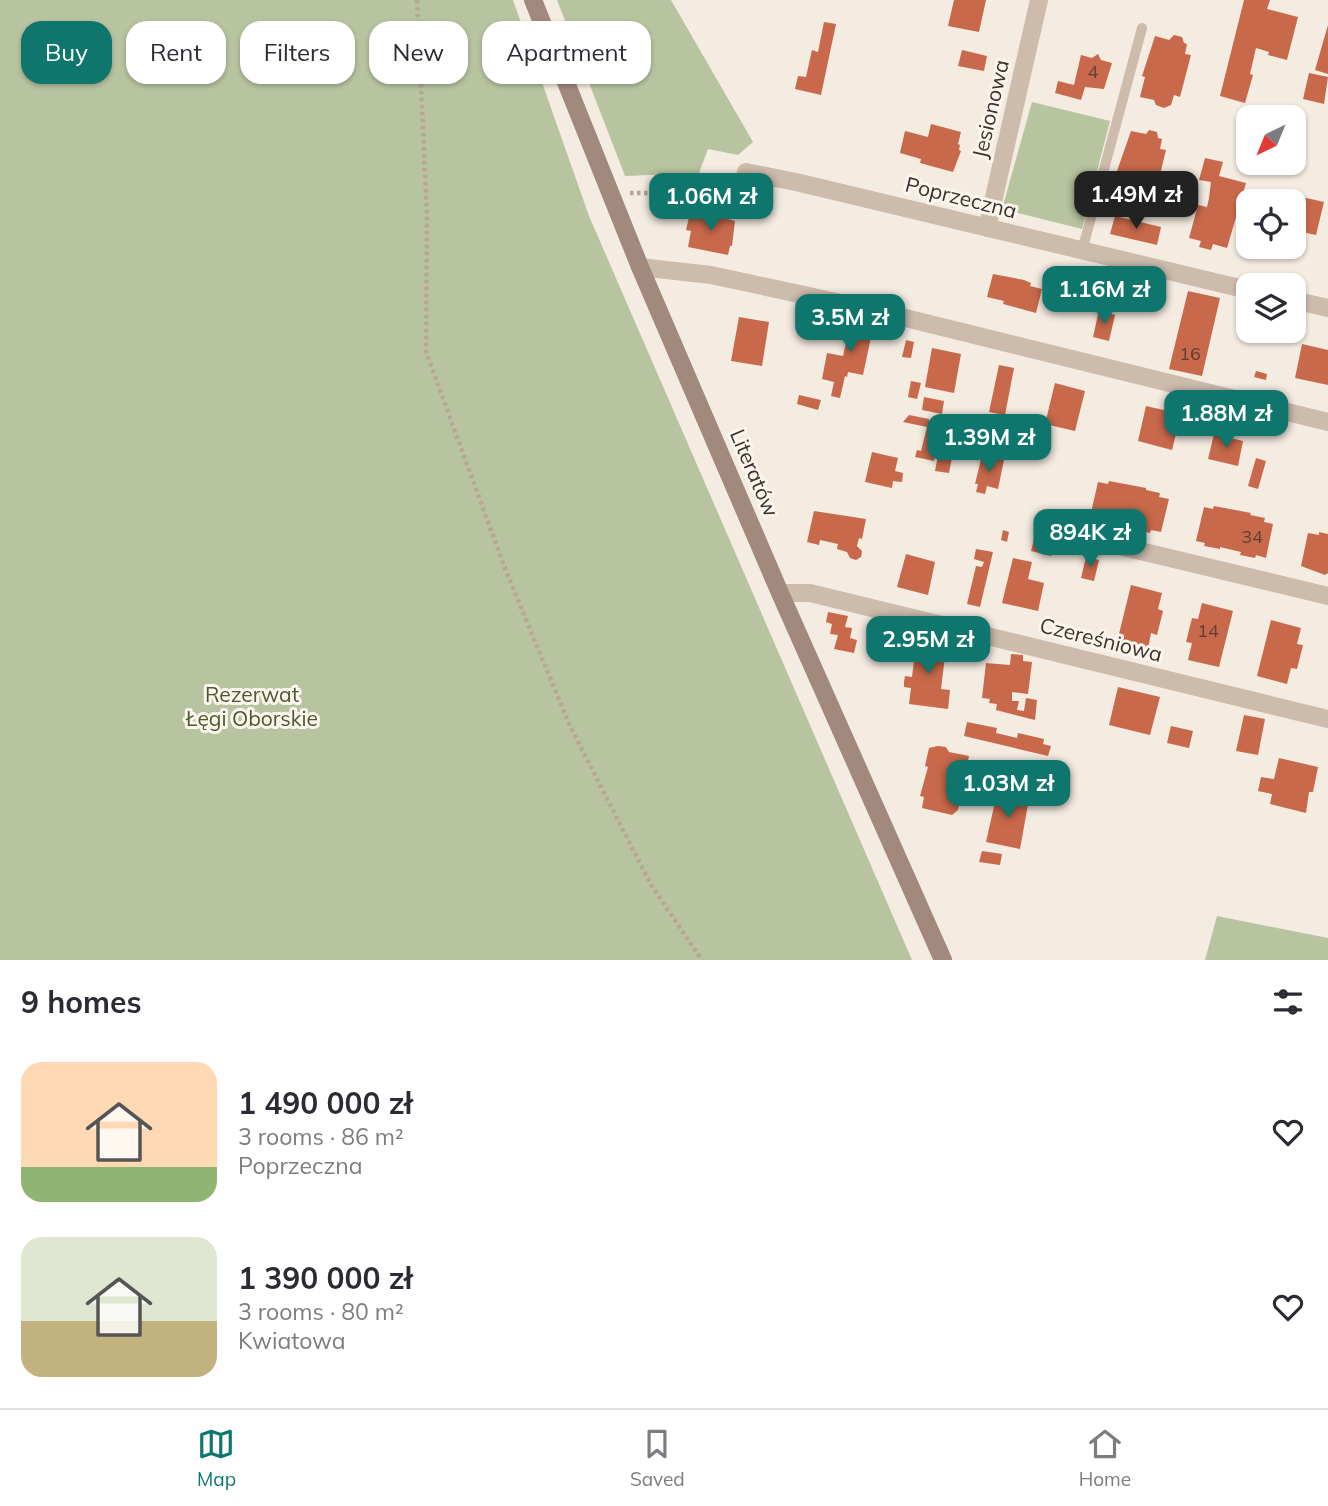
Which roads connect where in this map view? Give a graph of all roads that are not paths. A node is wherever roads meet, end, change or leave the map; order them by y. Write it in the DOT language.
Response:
graph roads {
  1 [pos="533,0"];
  2 [pos="1039,0"];
  3 [pos="1142,28"];
  4 [pos="746,172"];
  5 [pos="987,228"];
  6 [pos="1082,251"];
  7 [pos="640,267"];
  8 [pos="1236,286"];
  9 [pos="1306,302"];
  10 [pos="1327,306"];
  11 [pos="1328,422"];
  12 [pos="1107,543"];
  13 [pos="780,593"];
  14 [pos="1328,596"];
  15 [pos="1328,719"];
  16 [pos="943,960"];
  1 -- 7 [label="street, Literatów"];
  2 -- 5 [label="street, Jesionowa"];
  3 -- 6 [label="lane"];
  4 -- 5 [label="street, Poprzeczna"];
  5 -- 6 [label="street, Poprzeczna"];
  6 -- 8 [label="street, Poprzeczna"];
  7 -- 11 [label="street"];
  7 -- 13 [label="street, Literatów"];
  9 -- 10 [label="street"];
  12 -- 14 [label="street"];
  13 -- 15 [label="street, Czereśniowa"];
  13 -- 16 [label="street, Literatów"];
}
